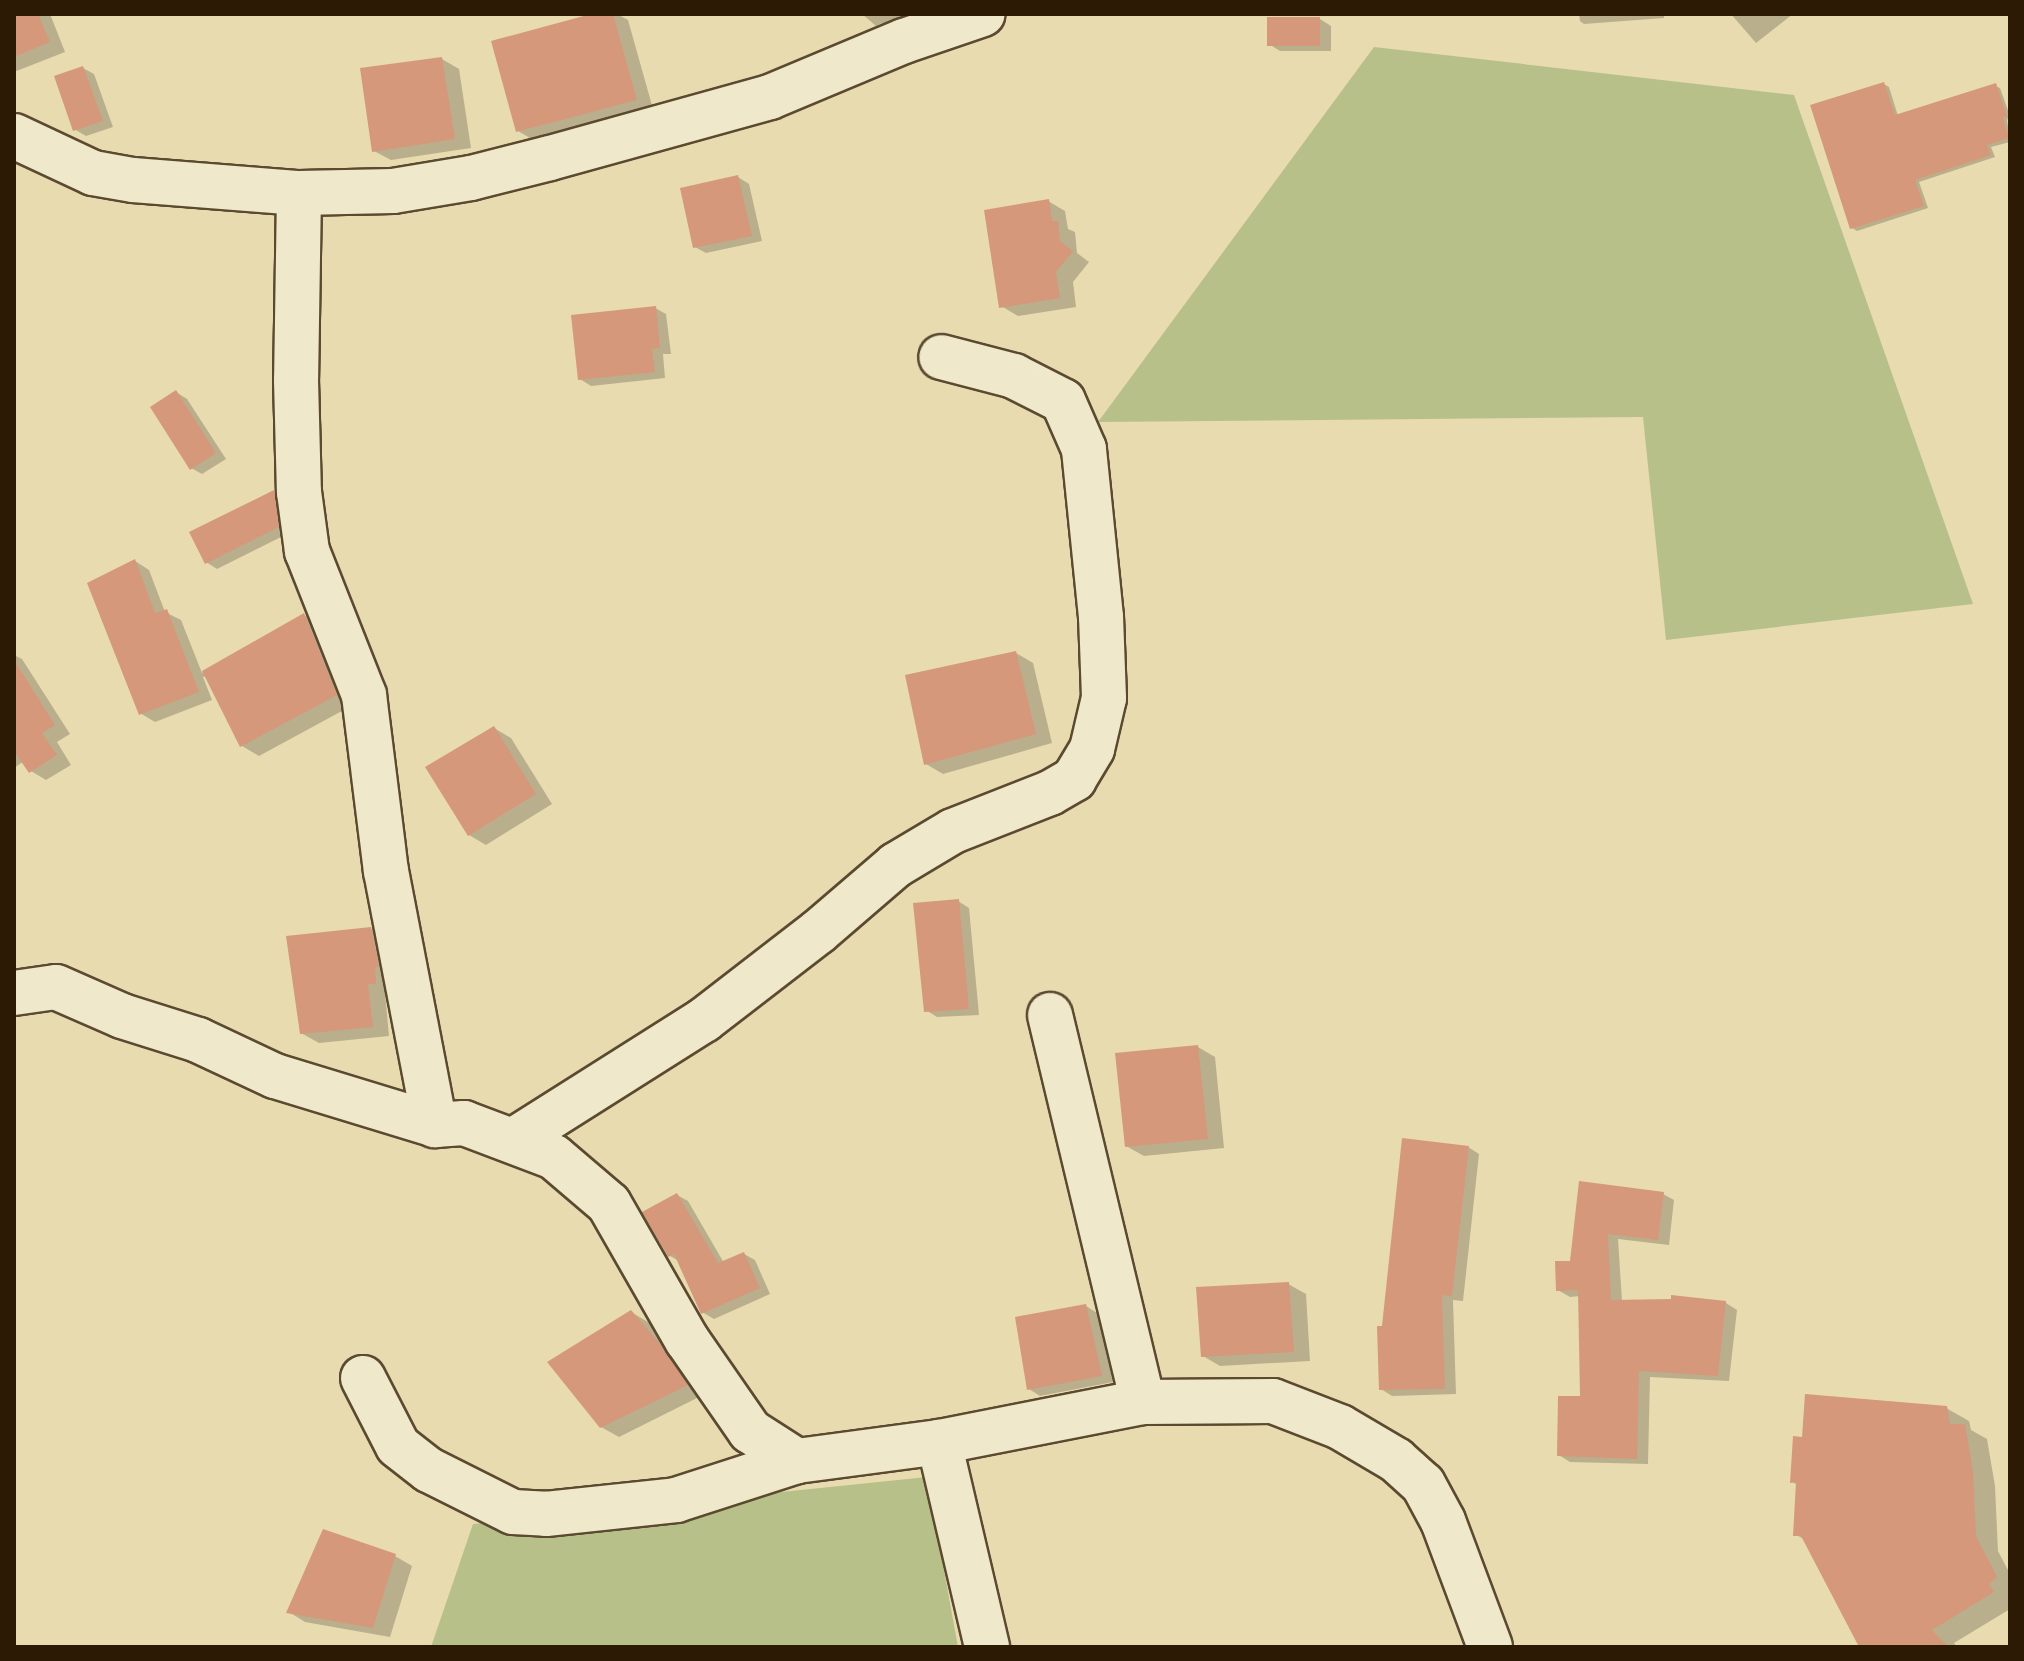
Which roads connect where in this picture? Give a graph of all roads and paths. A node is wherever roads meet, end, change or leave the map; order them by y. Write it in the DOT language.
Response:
graph roads {
  1 [pos="983,14"];
  2 [pos="14,136"];
  3 [pos="299,193"];
  4 [pos="941,357"];
  5 [pos="14,993"];
  6 [pos="1050,1015"];
  7 [pos="435,1125"];
  8 [pos="514,1140"];
  9 [pos="363,1378"];
  10 [pos="1143,1402"];
  11 [pos="939,1442"];
  12 [pos="797,1461"];
  13 [pos="987,1647"];
  14 [pos="1490,1647"];
  1 -- 3 [label="street"];
  2 -- 3 [label="street"];
  3 -- 7 [label="street"];
  4 -- 8 [label="street"];
  5 -- 7 [label="street"];
  6 -- 10 [label="street"];
  7 -- 8 [label="street"];
  8 -- 12 [label="street"];
  9 -- 12 [label="street"];
  10 -- 11 [label="street"];
  10 -- 14 [label="street"];
  11 -- 12 [label="street"];
  11 -- 13 [label="street"];
}
